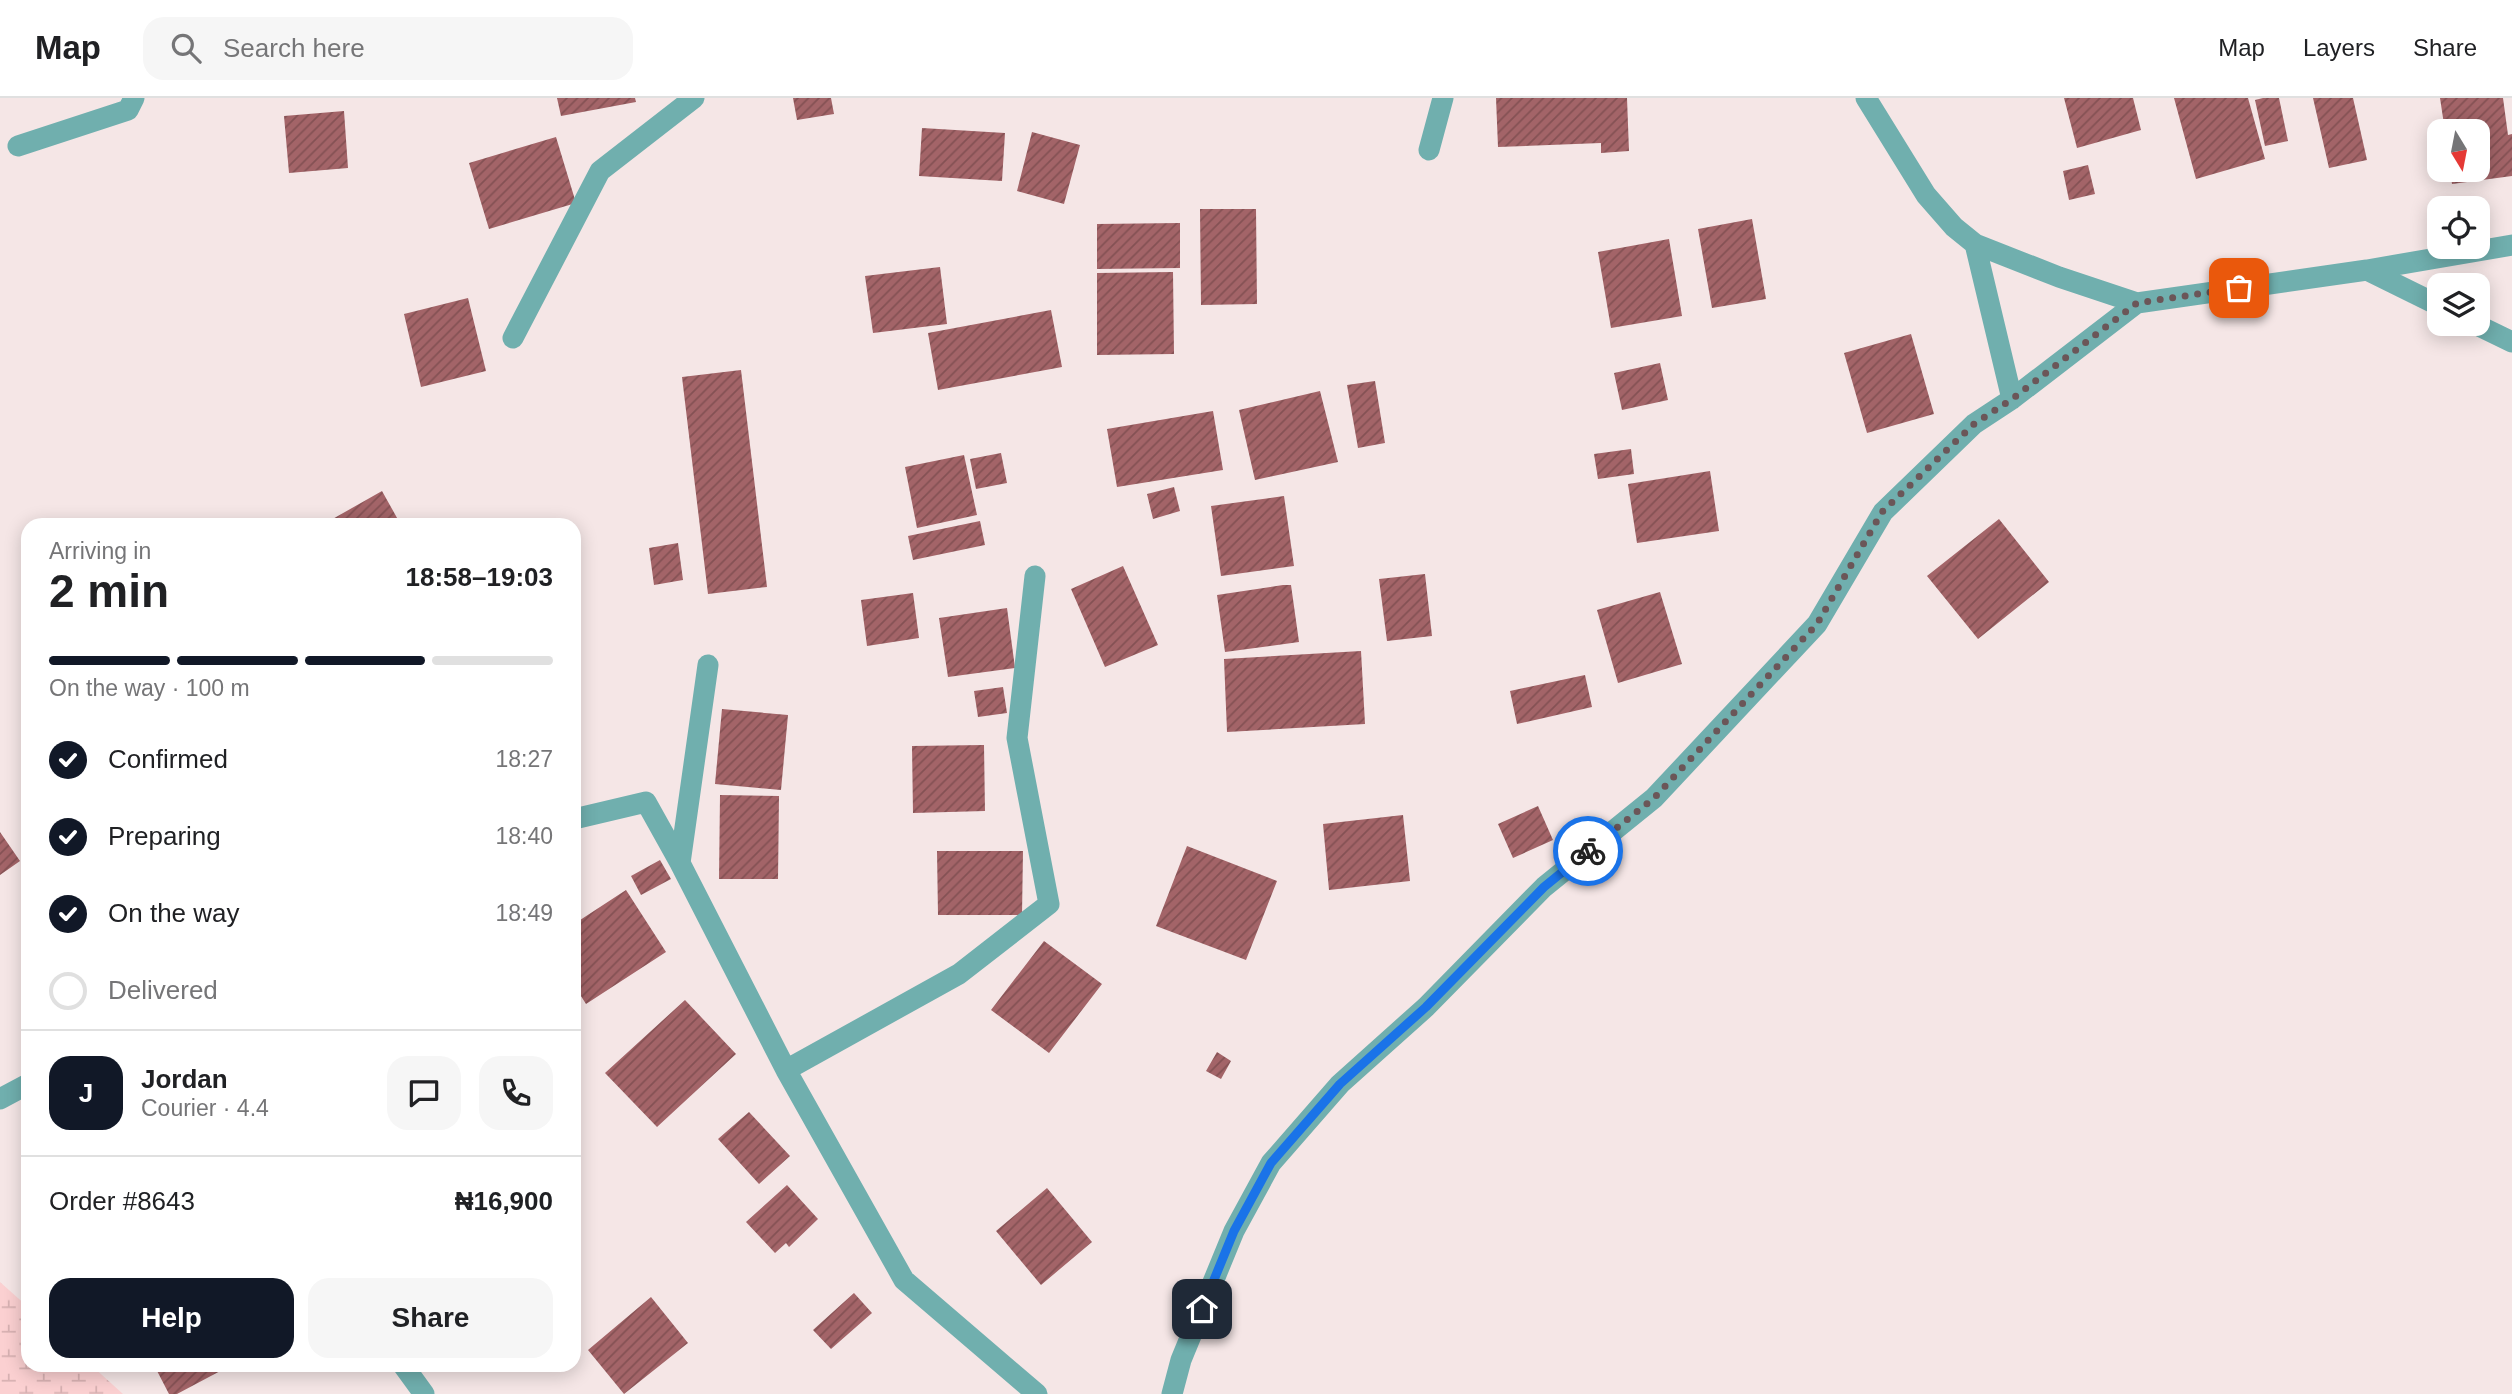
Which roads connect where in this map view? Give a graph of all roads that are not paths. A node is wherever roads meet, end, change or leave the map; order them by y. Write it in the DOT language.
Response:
graph roads {
  1 [pos="134,98"];
  2 [pos="694,98"];
  3 [pos="1443,98"];
  4 [pos="1866,98"];
  5 [pos="18,146"];
  6 [pos="1429,150"];
  7 [pos="1975,244"];
  8 [pos="2512,245"];
  9 [pos="2367,270"];
  10 [pos="2427,300"];
  11 [pos="2137,303"];
  12 [pos="2490,331"];
  13 [pos="513,338"];
  14 [pos="2512,342"];
  15 [pos="2012,399"];
  16 [pos="1035,576"];
  17 [pos="708,665"];
  18 [pos="581,817"];
  19 [pos="680,863"];
  20 [pos="786,1070"];
  21 [pos="21,1088"];
  22 [pos="0,1099"];
  23 [pos="408,1372"];
  24 [pos="424,1394"];
  25 [pos="1037,1394"];
  26 [pos="1172,1394"];
  1 -- 5 [label="street"];
  2 -- 13 [label="street"];
  3 -- 6 [label="street"];
  4 -- 7 [label="street"];
  7 -- 11 [label="street"];
  7 -- 15 [label="street"];
  8 -- 9 [label="street"];
  9 -- 10 [label="street"];
  9 -- 11 [label="street"];
  11 -- 15 [label="street"];
  12 -- 14 [label="street"];
  15 -- 26 [label="street"];
  16 -- 20 [label="street"];
  17 -- 19 [label="street"];
  18 -- 19 [label="street"];
  19 -- 20 [label="street"];
  20 -- 25 [label="street"];
  21 -- 22 [label="street"];
  23 -- 24 [label="street"];
}
